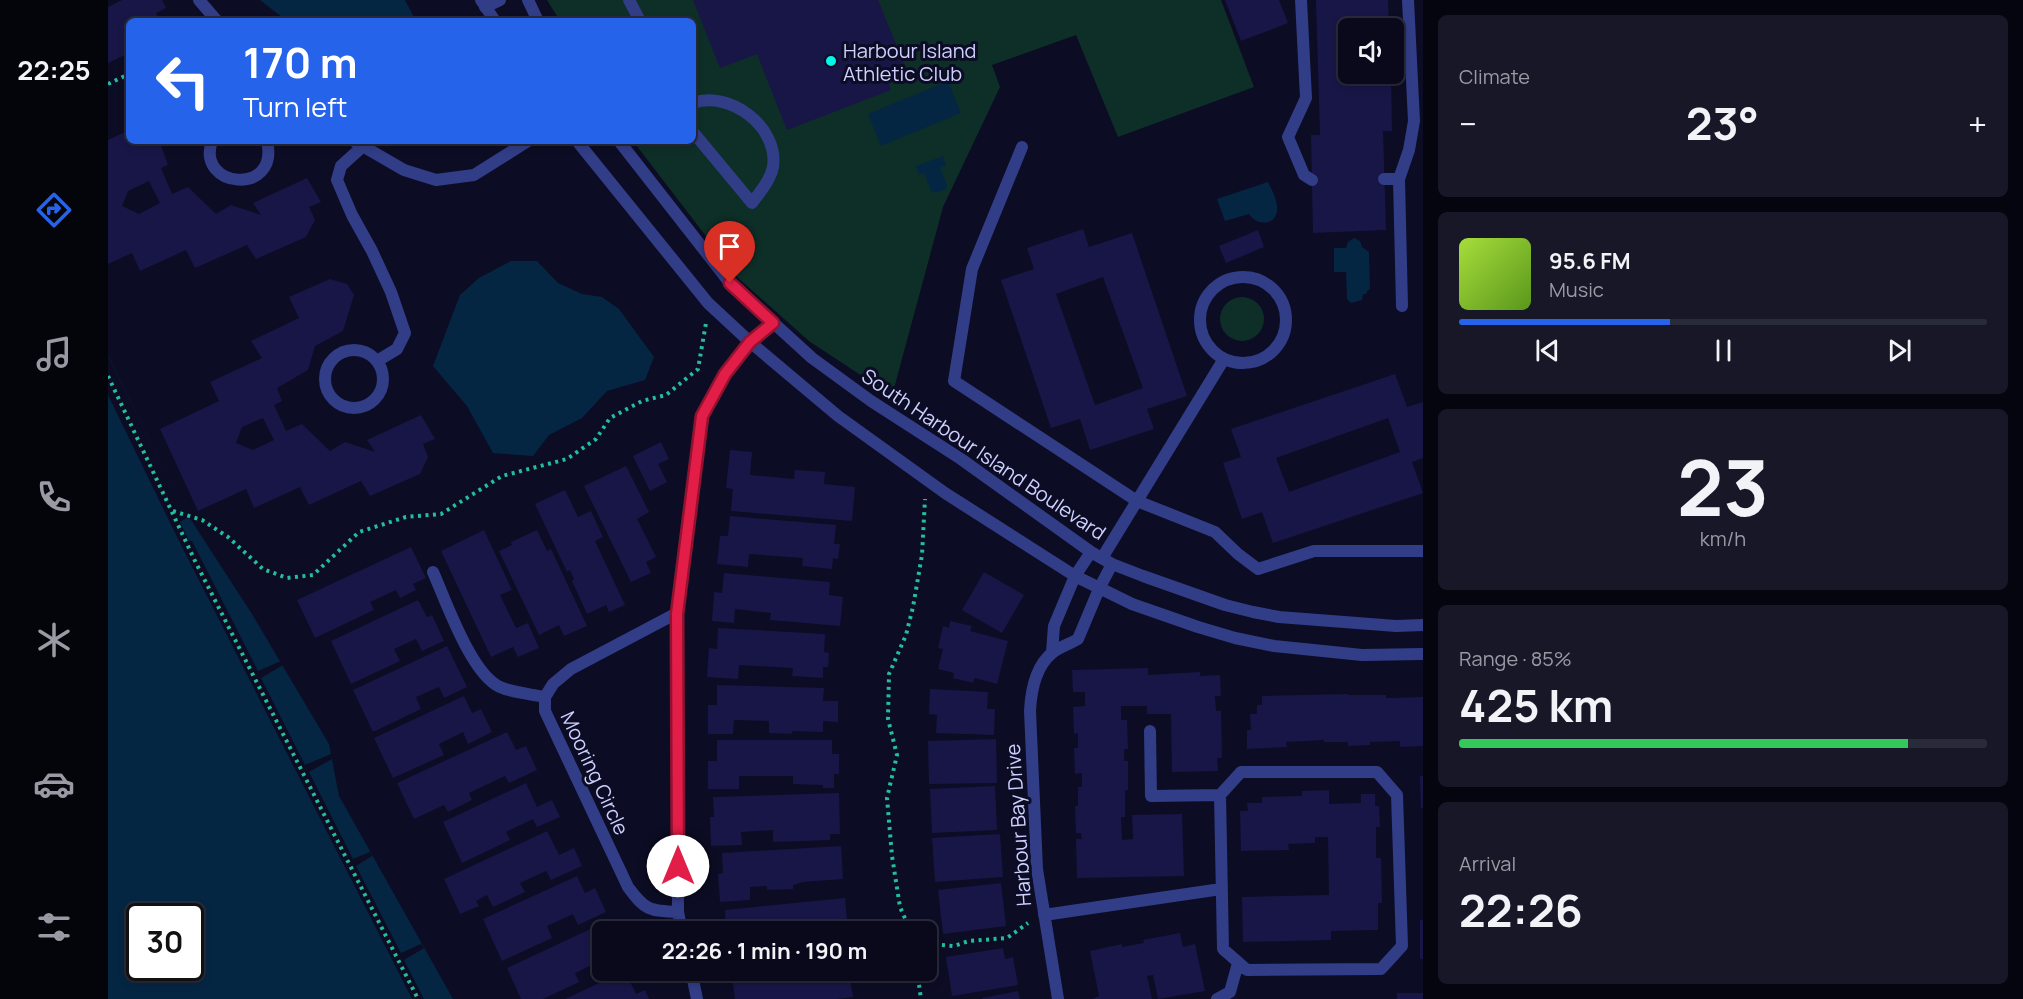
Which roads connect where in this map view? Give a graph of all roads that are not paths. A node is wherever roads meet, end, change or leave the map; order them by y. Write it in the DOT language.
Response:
graph roads {
  1 [pos="199,0"];
  2 [pos="500,0"];
  3 [pos="528,0"];
  4 [pos="629,0"];
  5 [pos="1301,0"];
  6 [pos="1408,0"];
  7 [pos="483,4"];
  8 [pos="214,18"];
  9 [pos="493,18"];
  10 [pos="537,18"];
  11 [pos="638,18"];
  12 [pos="696,102"];
  13 [pos="696,136"];
  14 [pos="212,144"];
  15 [pos="268,144"];
  16 [pos="358,144"];
  17 [pos="523,144"];
  18 [pos="579,144"];
  19 [pos="621,144"];
  20 [pos="1022,147"];
  21 [pos="1384,179"];
  22 [pos="1399,179"];
  23 [pos="1312,180"];
  24 [pos="1402,306"];
  25 [pos="773,323"];
  26 [pos="750,342"];
  27 [pos="1224,359"];
  28 [pos="377,361"];
  29 [pos="1137,501"];
  30 [pos="1423,551"];
  31 [pos="1102,558"];
  32 [pos="433,572"];
  33 [pos="1075,576"];
  34 [pos="1099,589"];
  35 [pos="677,614"];
  36 [pos="1423,625"];
  37 [pos="1052,652"];
  38 [pos="1423,654"];
  39 [pos="545,697"];
  40 [pos="1150,730"];
  41 [pos="1220,795"];
  42 [pos="1221,889"];
  43 [pos="678,912"];
  44 [pos="1044,915"];
  45 [pos="680,921"];
  46 [pos="1238,963"];
  47 [pos="693,981"];
  48 [pos="697,999"];
  49 [pos="1058,999"];
  50 [pos="1217,999"];
  1 -- 8 [label="street"];
  2 -- 7 [label="street"];
  3 -- 10 [label="street"];
  4 -- 11 [label="street"];
  5 -- 23 [label="street"];
  6 -- 22 [label="street"];
  7 -- 9 [label="street"];
  12 -- 13 [label="street"];
  14 -- 15 [label="street"];
  16 -- 17 [label="street"];
  16 -- 28 [label="street"];
  18 -- 26 [label="street"];
  19 -- 25 [label="street, South Harbour Island Boulevard"];
  20 -- 29 [label="street"];
  21 -- 22 [label="street"];
  22 -- 24 [label="street"];
  25 -- 26 [label="street"];
  25 -- 31 [label="street, South Harbour Island Boulevard"];
  26 -- 33 [label="street"];
  26 -- 35 [label="street"];
  27 -- 27 [label="street"];
  27 -- 29 [label="street"];
  28 -- 28 [label="street"];
  29 -- 30 [label="street"];
  29 -- 31 [label="street"];
  31 -- 33 [label="street, Harbour Bay Drive"];
  31 -- 34 [label="street, Harbour Bay Drive"];
  31 -- 36 [label="street, South Harbour Island Boulevard"];
  32 -- 39 [label="street"];
  33 -- 34 [label="street"];
  33 -- 37 [label="street, Harbour Bay Drive"];
  34 -- 37 [label="street, Harbour Bay Drive"];
  34 -- 38 [label="street"];
  35 -- 39 [label="street, Mooring Circle"];
  35 -- 43 [label="street"];
  37 -- 44 [label="street, Harbour Bay Drive"];
  39 -- 43 [label="street, Mooring Circle"];
  40 -- 41 [label="street"];
  41 -- 42 [label="street"];
  41 -- 46 [label="street"];
  42 -- 44 [label="street"];
  42 -- 46 [label="street"];
  43 -- 45 [label="street"];
  44 -- 49 [label="street, Harbour Bay Drive"];
  46 -- 50 [label="street"];
  47 -- 48 [label="street"];
}
